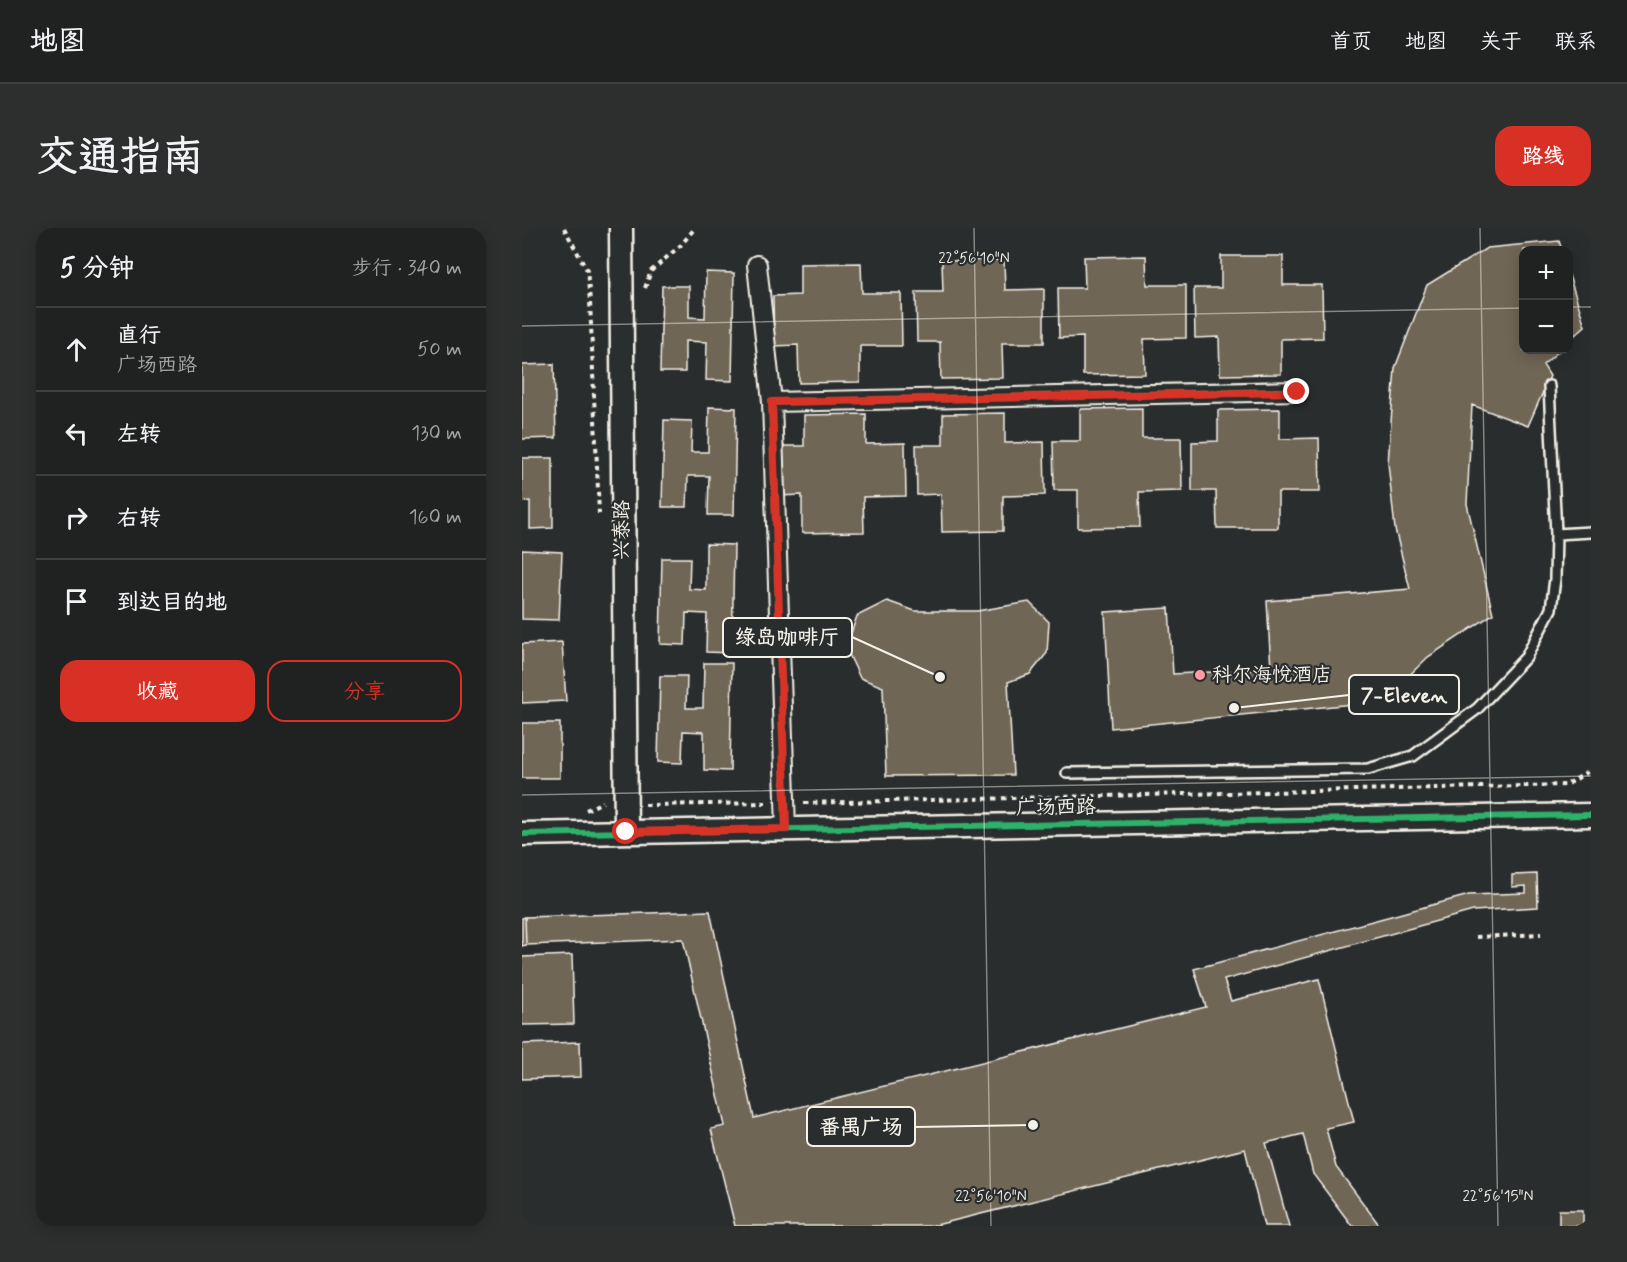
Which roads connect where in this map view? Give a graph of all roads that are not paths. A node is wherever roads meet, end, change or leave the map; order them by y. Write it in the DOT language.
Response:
graph roads {
  1 [pos="621,228"];
  2 [pos="757,265"];
  3 [pos="1549,386"];
  4 [pos="1297,392"];
  5 [pos="772,402"];
  6 [pos="1591,532"];
  7 [pos="1556,534"];
  8 [pos="1066,773"];
  9 [pos="1591,815"];
  10 [pos="786,829"];
  11 [pos="626,832"];
  12 [pos="522,834"];
  1 -- 11 [label="street, 兴泰路"];
  2 -- 5 [label="street"];
  3 -- 7 [label="lane"];
  4 -- 5 [label="street"];
  5 -- 10 [label="street"];
  6 -- 7 [label="lane"];
  7 -- 8 [label="lane"];
  9 -- 10 [label="street, 广场西路"];
  10 -- 11 [label="street, 广场西路"];
  11 -- 12 [label="street, 广场西路"];
}
